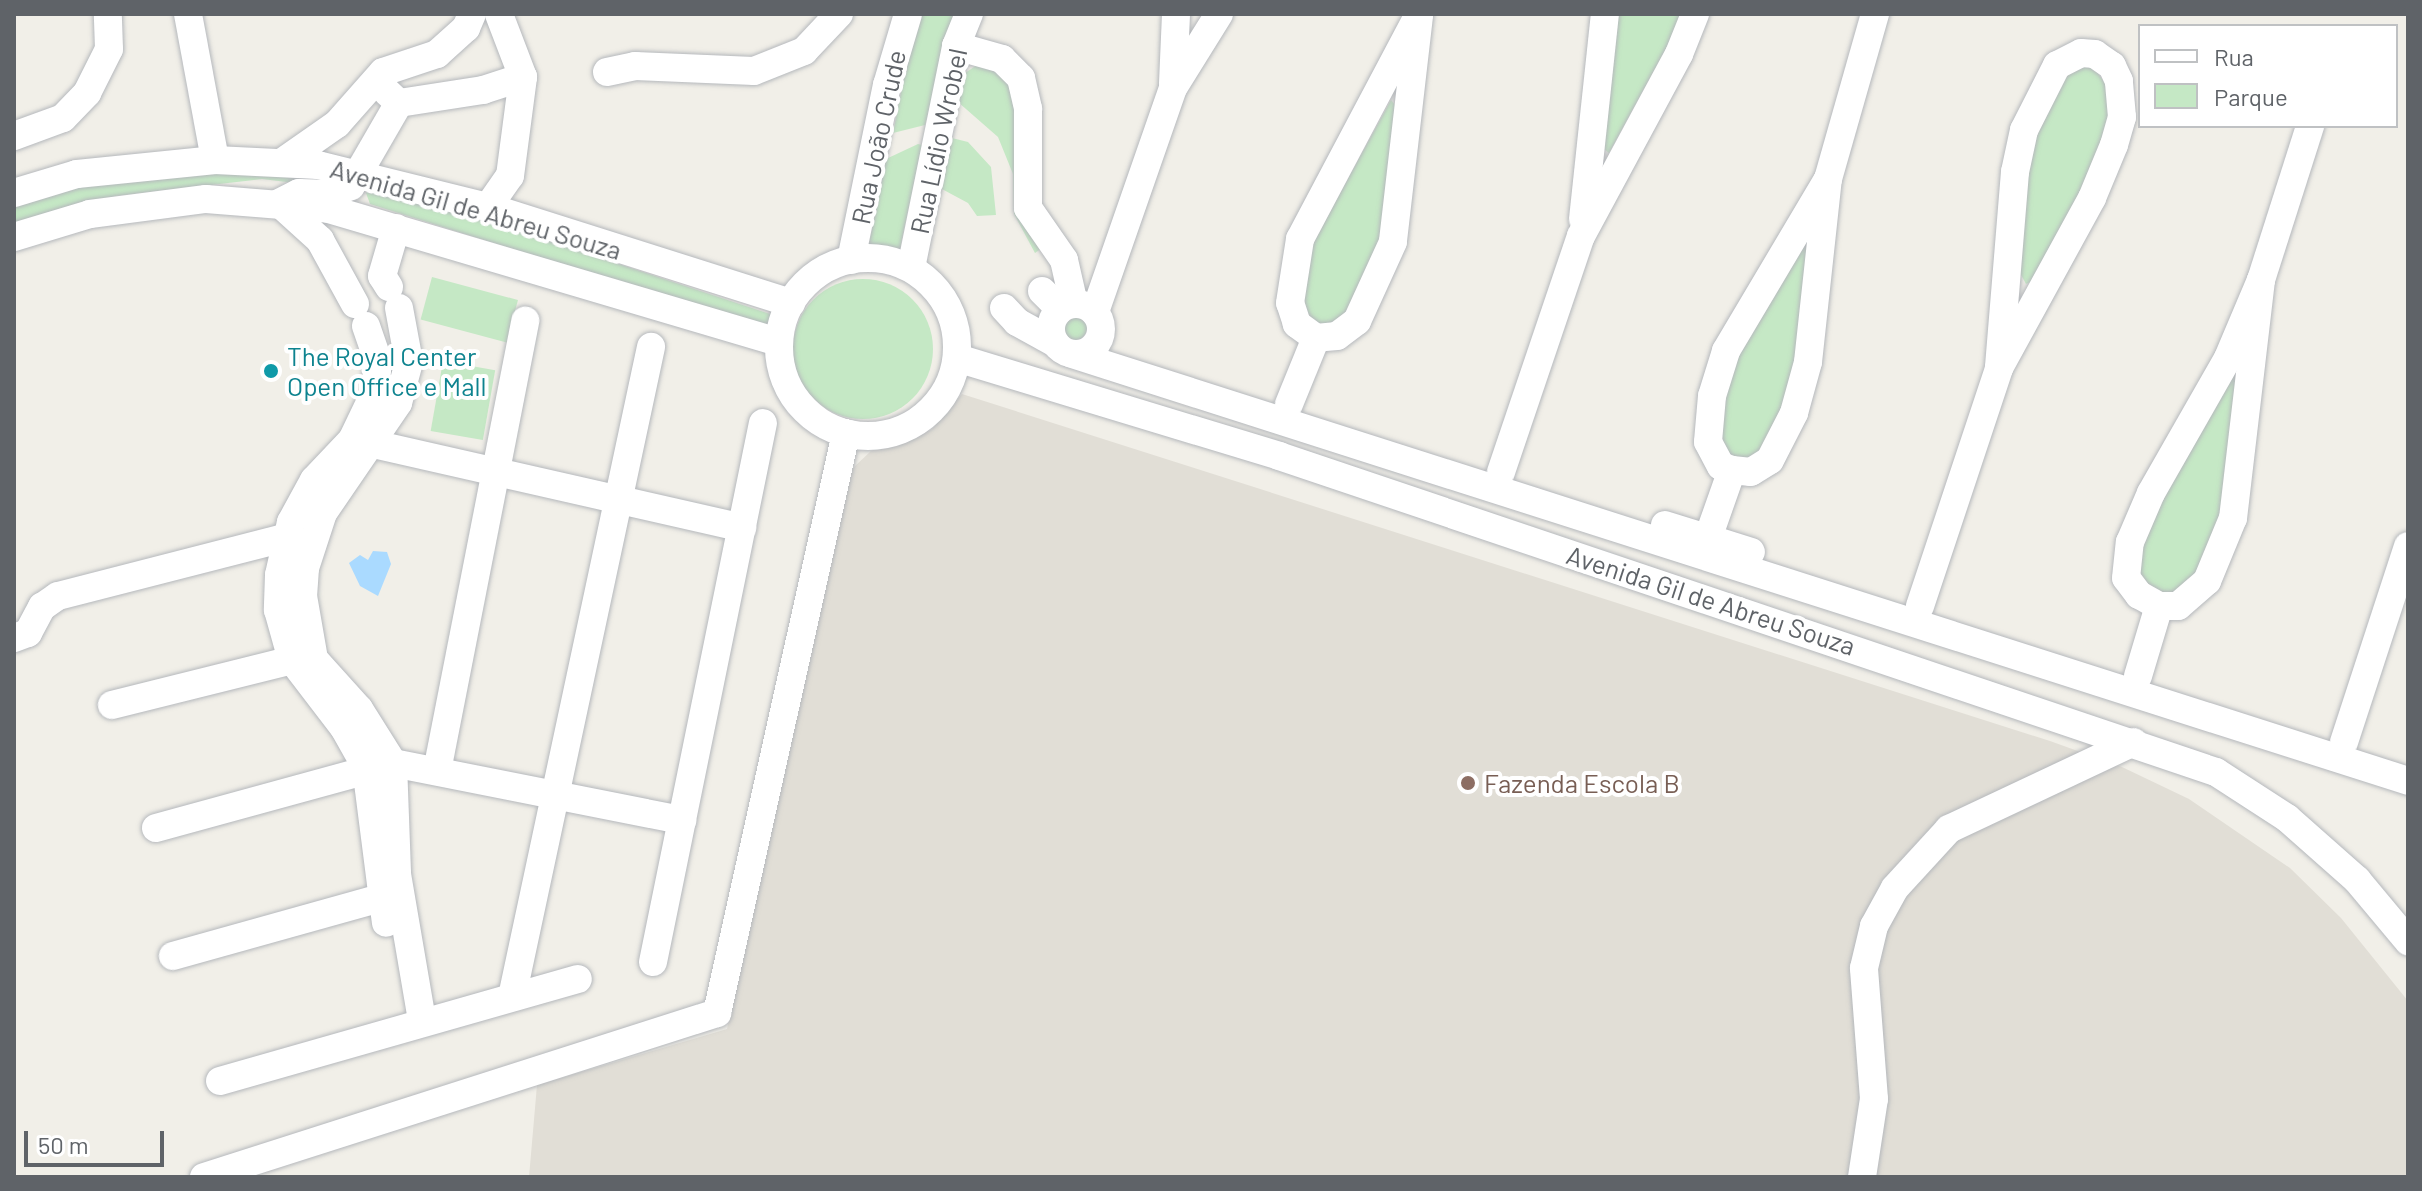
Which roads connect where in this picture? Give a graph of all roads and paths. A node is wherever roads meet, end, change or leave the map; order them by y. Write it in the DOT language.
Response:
graph roads {
  1 [pos="108,14"];
  2 [pos="188,14"];
  3 [pos="499,14"];
  4 [pos="839,14"];
  5 [pos="908,14"];
  6 [pos="969,14"];
  7 [pos="1176,14"];
  8 [pos="1219,14"];
  9 [pos="1605,14"];
  10 [pos="1695,14"];
  11 [pos="1875,14"];
  12 [pos="1419,15"];
  13 [pos="471,17"];
  14 [pos="956,46"];
  15 [pos="1184,50"];
  16 [pos="607,72"];
  17 [pos="523,77"];
  18 [pos="373,80"];
  19 [pos="1378,92"];
  20 [pos="399,103"];
  21 [pos="1408,104"];
  22 [pos="2309,128"];
  23 [pos="14,136"];
  24 [pos="1590,150"];
  25 [pos="1622,157"];
  26 [pos="215,160"];
  27 [pos="284,161"];
  28 [pos="360,174"];
  29 [pos="14,193"];
  30 [pos="279,203"];
  31 [pos="488,207"];
  32 [pos="396,228"];
  33 [pos="1810,231"];
  34 [pos="1581,236"];
  35 [pos="14,237"];
  36 [pos="851,260"];
  37 [pos="911,268"];
  38 [pos="2008,281"];
  39 [pos="2039,289"];
  40 [pos="791,303"];
  41 [pos="1068,304"];
  42 [pos="1004,308"];
  43 [pos="525,321"];
  44 [pos="1316,338"];
  45 [pos="779,342"];
  46 [pos="1075,346"];
  47 [pos="651,347"];
  48 [pos="957,358"];
  49 [pos="2239,362"];
  50 [pos="1999,368"];
  51 [pos="1289,404"];
  52 [pos="763,423"];
  53 [pos="846,433"];
  54 [pos="363,442"];
  55 [pos="1732,470"];
  56 [pos="1501,472"];
  57 [pos="495,473"];
  58 [pos="619,503"];
  59 [pos="742,528"];
  60 [pos="287,537"];
  61 [pos="1708,538"];
  62 [pos="2408,546"];
  63 [pos="1920,606"];
  64 [pos="2159,606"];
  65 [pos="14,638"];
  66 [pos="292,660"];
  67 [pos="2138,676"];
  68 [pos="112,705"];
  69 [pos="2134,742"];
  70 [pos="2344,742"];
  71 [pos="2408,762"];
  72 [pos="380,765"];
  73 [pos="437,771"];
  74 [pos="2408,781"];
  75 [pos="557,795"];
  76 [pos="682,820"];
  77 [pos="156,828"];
  78 [pos="390,895"];
  79 [pos="2408,941"];
  80 [pos="173,956"];
  81 [pos="653,962"];
  82 [pos="578,979"];
  83 [pos="512,997"];
  84 [pos="415,1023"];
  85 [pos="220,1081"];
  86 [pos="204,1177"];
  87 [pos="1862,1177"];
  1 -- 23 [label="street"];
  2 -- 26 [label="street"];
  3 -- 17 [label="street"];
  4 -- 16 [label="street"];
  5 -- 36 [label="street, Rua João Crude"];
  6 -- 14 [label="street, Rua Lídio Wrobel"];
  7 -- 15 [label="street"];
  8 -- 15 [label="street"];
  9 -- 24 [label="street"];
  10 -- 25 [label="street"];
  11 -- 33 [label="street"];
  12 -- 19 [label="street"];
  12 -- 21 [label="street"];
  13 -- 18 [label="street"];
  14 -- 37 [label="street, Rua Lídio Wrobel"];
  14 -- 41 [label="street"];
  15 -- 41 [label="street"];
  17 -- 20 [label="street"];
  17 -- 31 [label="street"];
  18 -- 20 [label="street"];
  18 -- 27 [label="street"];
  19 -- 21 [label="street"];
  19 -- 44 [label="street"];
  20 -- 28 [label="street"];
  21 -- 44 [label="street"];
  22 -- 49 [label="street"];
  24 -- 25 [label="street"];
  24 -- 34 [label="street"];
  25 -- 34 [label="street"];
  26 -- 27 [label="street, Avenida Gil de Abreu Souza"];
  26 -- 29 [label="street, Avenida Gil de Abreu Souza"];
  27 -- 28 [label="street, Avenida Gil de Abreu Souza"];
  28 -- 30 [label="street"];
  28 -- 31 [label="street, Avenida Gil de Abreu Souza"];
  30 -- 32 [label="street, Avenida Gil de Abreu Souza"];
  30 -- 35 [label="street, Avenida Gil de Abreu Souza"];
  30 -- 54 [label="street"];
  31 -- 40 [label="street, Avenida Gil de Abreu Souza"];
  32 -- 45 [label="street, Avenida Gil de Abreu Souza"];
  32 -- 54 [label="street"];
  33 -- 55 [label="street"];
  33 -- 55 [label="street"];
  34 -- 56 [label="street"];
  36 -- 37 [label="street"];
  36 -- 40 [label="street"];
  37 -- 48 [label="street"];
  38 -- 39 [label="street"];
  38 -- 39 [label="street"];
  38 -- 50 [label="street"];
  39 -- 50 [label="street"];
  40 -- 45 [label="street"];
  41 -- 46 [label="street"];
  41 -- 46 [label="street"];
  42 -- 46 [label="street"];
  43 -- 57 [label="street"];
  44 -- 51 [label="street"];
  45 -- 53 [label="street"];
  46 -- 51 [label="street"];
  46 -- 74 [label="street"];
  47 -- 58 [label="street"];
  48 -- 53 [label="street"];
  48 -- 69 [label="street, Avenida Gil de Abreu Souza"];
  49 -- 64 [label="street"];
  49 -- 64 [label="street"];
  50 -- 63 [label="street"];
  51 -- 56 [label="street"];
  52 -- 59 [label="street"];
  53 -- 86 [label="street"];
  54 -- 57 [label="street"];
  54 -- 60 [label="street"];
  54 -- 72 [label="street"];
  55 -- 61 [label="street"];
  56 -- 61 [label="street"];
  57 -- 58 [label="street"];
  57 -- 73 [label="street"];
  58 -- 59 [label="street"];
  58 -- 75 [label="street"];
  59 -- 76 [label="street"];
  60 -- 65 [label="street"];
  60 -- 66 [label="street"];
  61 -- 63 [label="street"];
  62 -- 70 [label="street"];
  63 -- 67 [label="street"];
  64 -- 67 [label="street"];
  66 -- 68 [label="street"];
  66 -- 72 [label="street"];
  67 -- 70 [label="street"];
  69 -- 79 [label="street, Avenida Gil de Abreu Souza"];
  69 -- 87 [label="street"];
  70 -- 71 [label="street"];
  72 -- 73 [label="street"];
  72 -- 77 [label="street"];
  72 -- 78 [label="street"];
  73 -- 75 [label="street"];
  75 -- 76 [label="street"];
  75 -- 83 [label="street"];
  76 -- 81 [label="street"];
  78 -- 80 [label="street"];
  78 -- 84 [label="street"];
  82 -- 83 [label="street"];
  83 -- 84 [label="street"];
  84 -- 85 [label="street"];
}
